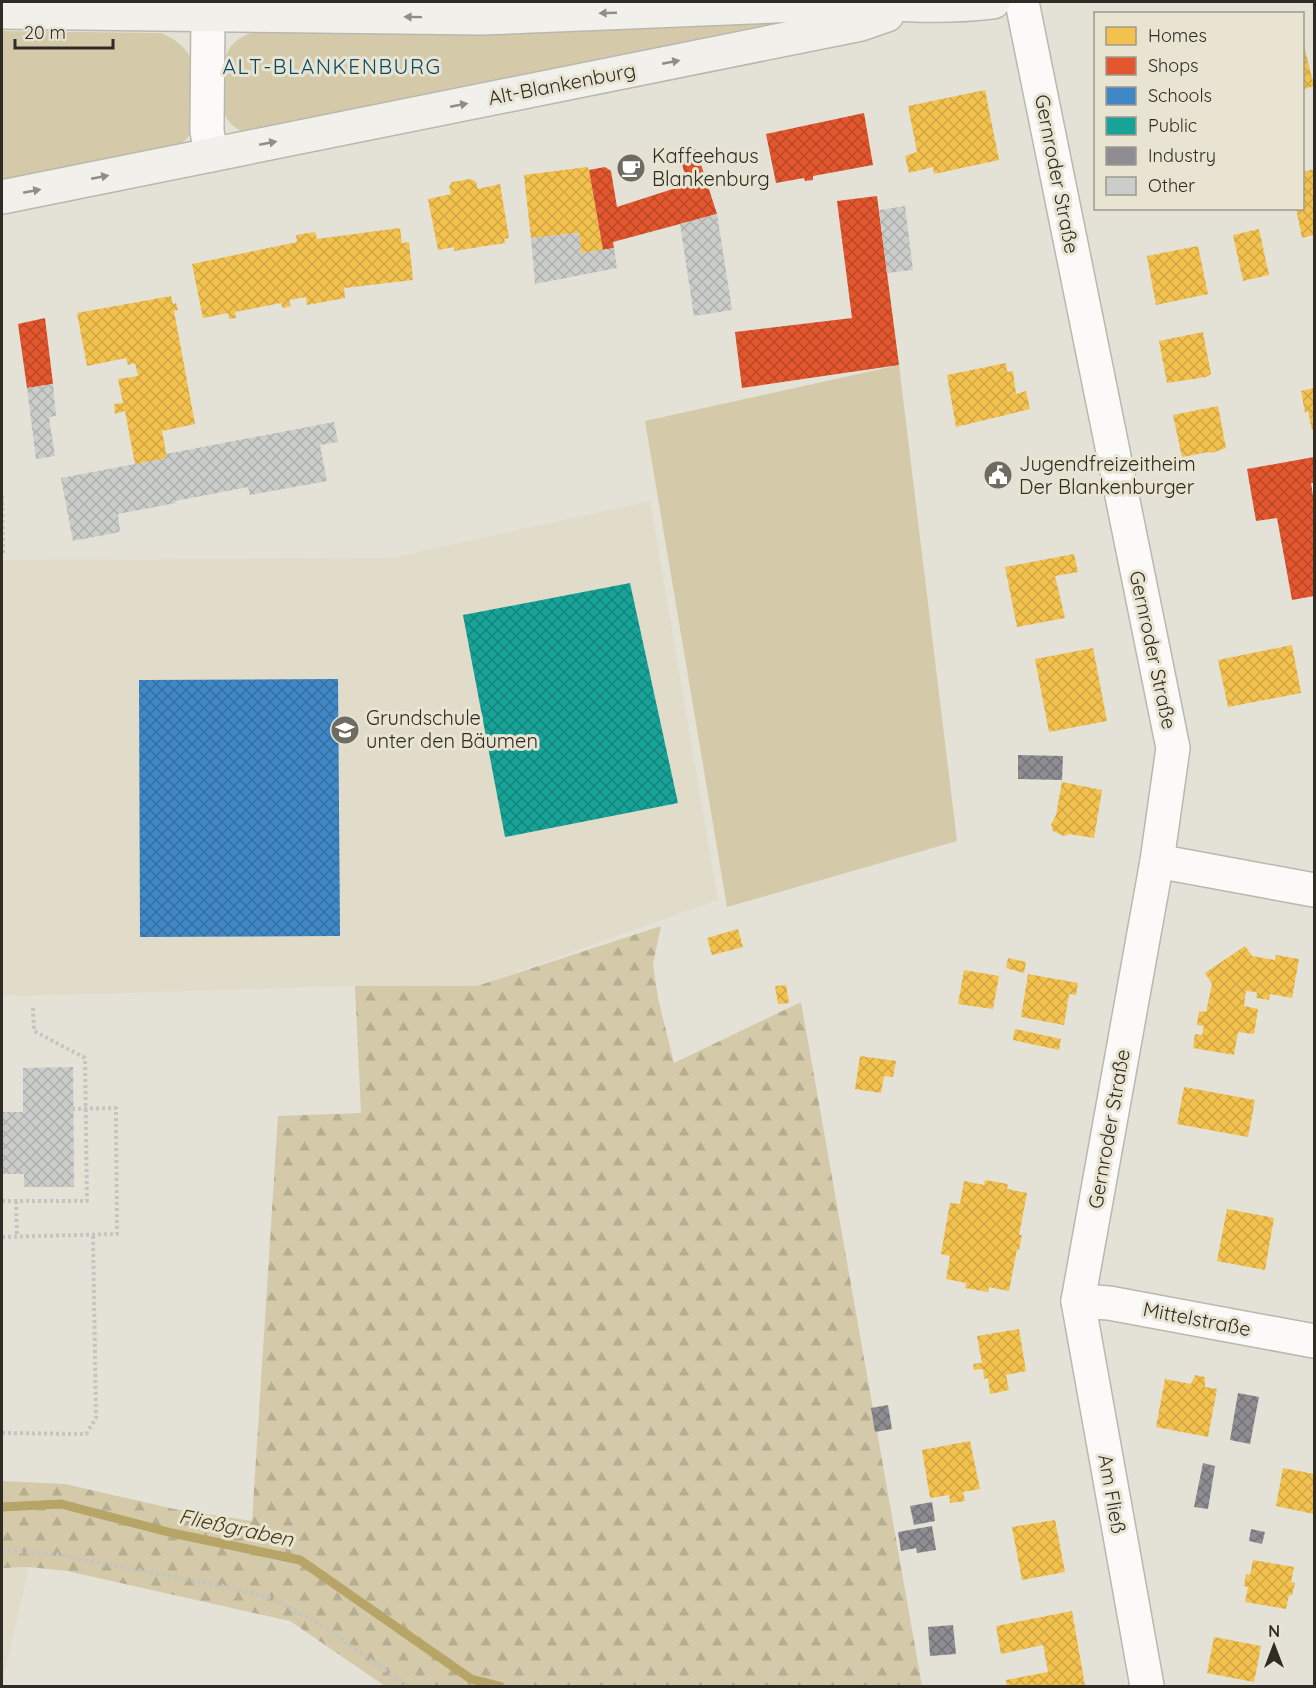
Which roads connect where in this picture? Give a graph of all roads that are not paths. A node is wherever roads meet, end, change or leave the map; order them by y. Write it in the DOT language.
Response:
graph roads {
  1 [pos="993,2"];
  2 [pos="1022,2"];
  3 [pos="912,6"];
  4 [pos="2,12"];
  5 [pos="208,15"];
  6 [pos="211,155"];
  7 [pos="2,197"];
  8 [pos="1157,861"];
  9 [pos="1314,890"];
  10 [pos="1078,1301"];
  11 [pos="1314,1341"];
  12 [pos="1147,1686"];
  1 -- 3 [label="main road, Alt-Blankenburg"];
  2 -- 8 [label="street, Gernroder Straße"];
  3 -- 5 [label="main road, Alt-Blankenburg, one-way"];
  6 -- 3 [label="main road, Alt-Blankenburg, one-way"];
  4 -- 5 [label="main road, Alt-Blankenburg"];
  5 -- 6 [label="street"];
  7 -- 6 [label="main road, Alt-Blankenburg, one-way"];
  8 -- 9 [label="street"];
  8 -- 10 [label="street, Gernroder Straße"];
  10 -- 11 [label="street, Mittelstraße"];
  10 -- 12 [label="street, Am Fließ"];
}
